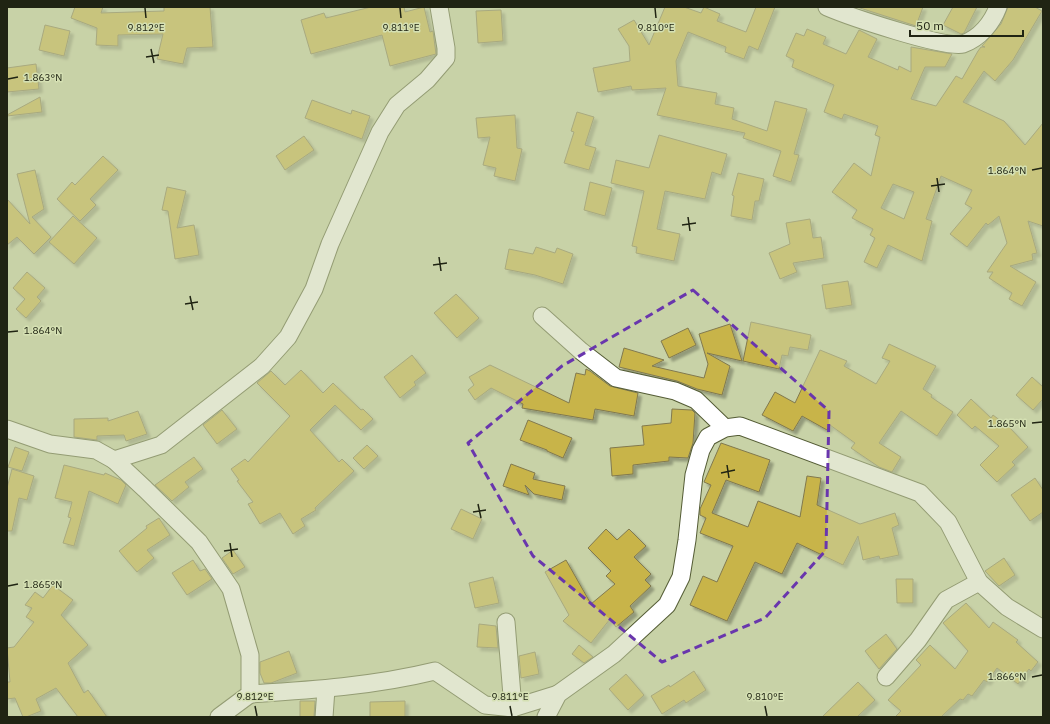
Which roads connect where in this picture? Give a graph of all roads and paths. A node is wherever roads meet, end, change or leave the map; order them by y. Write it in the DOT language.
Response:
graph roads {
  1 [pos="439,7"];
  2 [pos="827,7"];
  3 [pos="998,7"];
  4 [pos="542,316"];
  5 [pos="725,428"];
  6 [pos="7,429"];
  7 [pos="114,460"];
  8 [pos="979,582"];
  9 [pos="506,622"];
  10 [pos="1043,629"];
  11 [pos="886,677"];
  12 [pos="326,689"];
  13 [pos="250,694"];
  14 [pos="558,694"];
  15 [pos="513,708"];
  16 [pos="219,717"];
  17 [pos="324,717"];
  18 [pos="546,717"];
  1 -- 7 [label="street"];
  2 -- 3 [label="street"];
  4 -- 5 [label="street"];
  5 -- 8 [label="street"];
  5 -- 14 [label="street"];
  6 -- 7 [label="street"];
  7 -- 13 [label="street"];
  8 -- 10 [label="street"];
  8 -- 11 [label="street"];
  9 -- 15 [label="street"];
  12 -- 13 [label="street"];
  12 -- 15 [label="street"];
  12 -- 17 [label="street"];
  13 -- 16 [label="street"];
  14 -- 15 [label="street"];
  14 -- 18 [label="street"];
}
